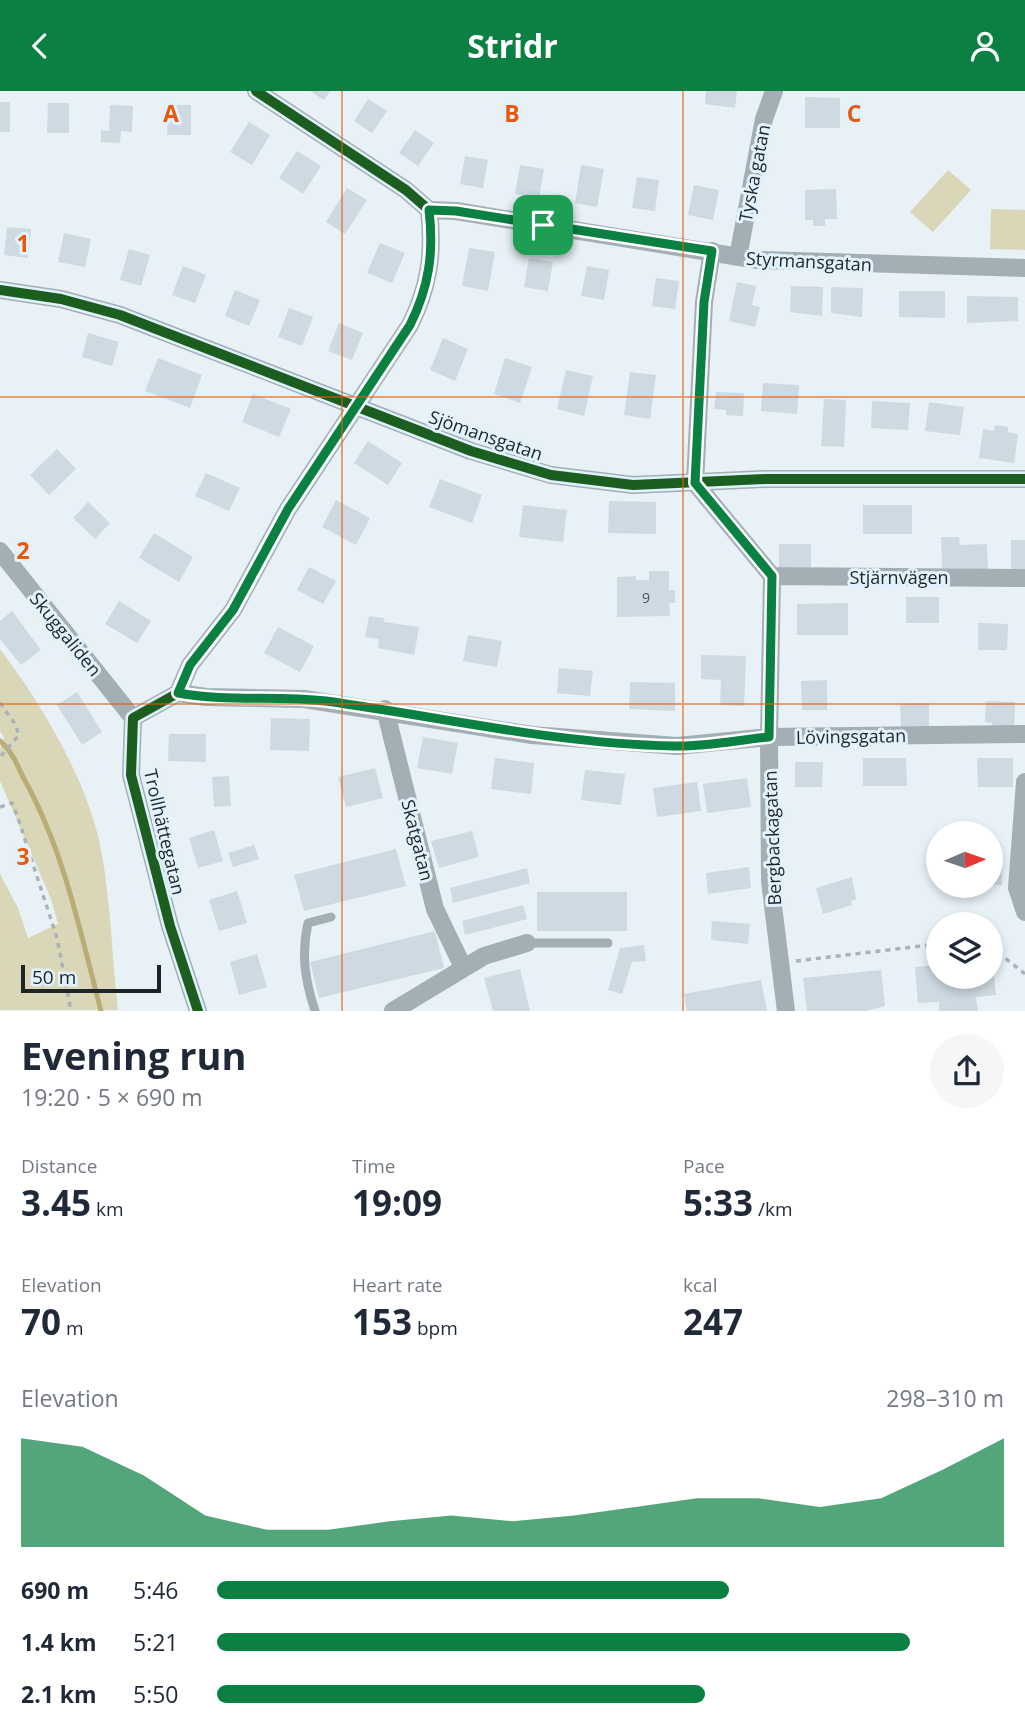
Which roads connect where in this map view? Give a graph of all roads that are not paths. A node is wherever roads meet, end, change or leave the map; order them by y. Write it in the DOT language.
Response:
graph roads {
  1 [pos="256,91"];
  2 [pos="774,91"];
  3 [pos="429,210"];
  4 [pos="712,251"];
  5 [pos="738,257"];
  6 [pos="1025,268"];
  7 [pos="0,290"];
  8 [pos="355,406"];
  9 [pos="1025,479"];
  10 [pos="695,483"];
  11 [pos="0,551"];
  12 [pos="772,576"];
  13 [pos="1025,578"];
  14 [pos="178,693"];
  15 [pos="385,709"];
  16 [pos="133,718"];
  17 [pos="1025,734"];
  18 [pos="769,737"];
  19 [pos="1025,782"];
  20 [pos="1025,912"];
  21 [pos="331,917"];
  22 [pos="527,943"];
  23 [pos="608,943"];
  24 [pos="463,967"];
  25 [pos="198,1010"];
  26 [pos="315,1010"];
  27 [pos="393,1010"];
  28 [pos="786,1010"];
  1 -- 3 [label="street"];
  2 -- 5 [label="street, Tyska gatan"];
  3 -- 4 [label="street, Styrmansgatan"];
  3 -- 8 [label="street"];
  4 -- 5 [label="street, Styrmansgatan"];
  4 -- 10 [label="street"];
  5 -- 6 [label="street, Styrmansgatan"];
  7 -- 8 [label="street, Sjömansgatan"];
  8 -- 10 [label="street, Sjömansgatan"];
  8 -- 14 [label="street"];
  9 -- 10 [label="street, Sjömansgatan"];
  10 -- 12 [label="street"];
  11 -- 16 [label="street, Skuggaliden"];
  12 -- 13 [label="street, Stjärnvägen"];
  12 -- 18 [label="street, Bergbackagatan"];
  14 -- 15 [label="street, Lövingsgatan"];
  14 -- 16 [label="street"];
  15 -- 18 [label="street, Lövingsgatan"];
  15 -- 24 [label="street, Skatgatan"];
  16 -- 25 [label="street, Trollhättegatan"];
  17 -- 18 [label="street, Lövingsgatan"];
  18 -- 28 [label="street, Bergbackagatan"];
  19 -- 20 [label="street"];
  21 -- 26 [label="lane"];
  22 -- 23 [label="lane"];
  22 -- 24 [label="street"];
  24 -- 27 [label="street"];
}
